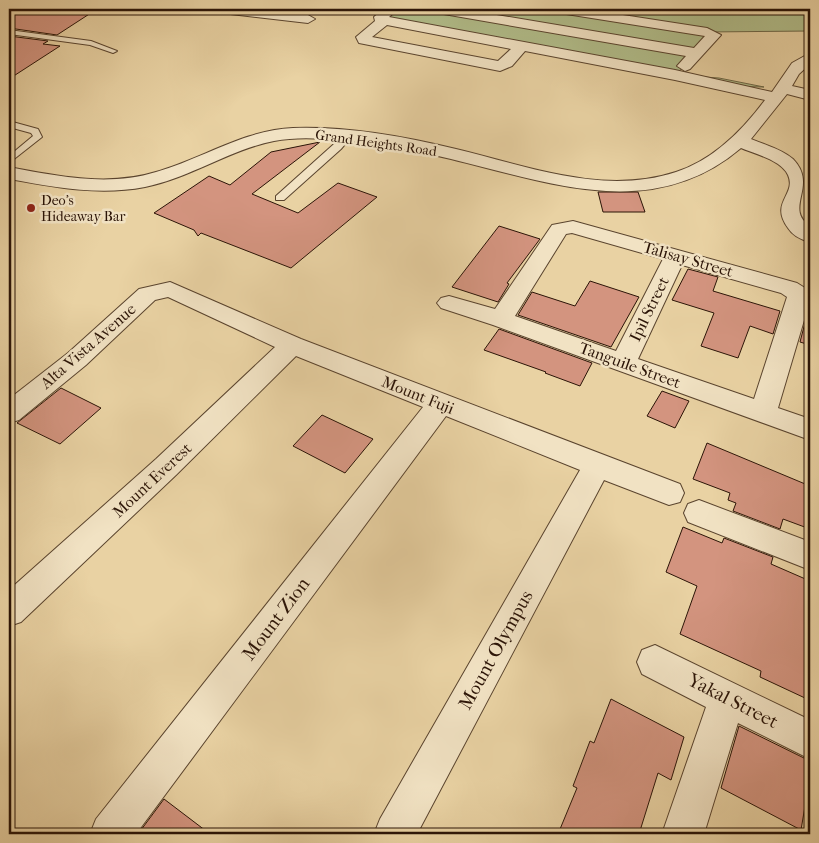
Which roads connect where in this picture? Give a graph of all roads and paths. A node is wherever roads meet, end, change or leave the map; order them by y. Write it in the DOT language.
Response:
graph roads {
  1 [pos="222,9"];
  2 [pos="438,9"];
  3 [pos="560,9"];
  4 [pos="388,15"];
  5 [pos="308,19"];
  6 [pos="9,32"];
  7 [pos="521,47"];
  8 [pos="114,51"];
  9 [pos="698,53"];
  10 [pos="810,57"];
  11 [pos="675,75"];
  12 [pos="779,93"];
  13 [pos="810,95"];
  14 [pos="9,124"];
  15 [pos="347,136"];
  16 [pos="741,142"];
  17 [pos="9,160"];
  18 [pos="9,173"];
  19 [pos="280,198"];
  20 [pos="810,236"];
  21 [pos="676,255"];
  22 [pos="170,290"];
  23 [pos="448,303"];
  24 [pos="501,319"];
  25 [pos="292,345"];
  26 [pos="623,363"];
  27 [pos="441,404"];
  28 [pos="9,413"];
  29 [pos="763,413"];
  30 [pos="810,430"];
  31 [pos="597,466"];
  32 [pos="669,493"];
  33 [pos="700,513"];
  34 [pos="810,556"];
  35 [pos="9,611"];
  36 [pos="656,662"];
  37 [pos="727,698"];
  38 [pos="810,740"];
  39 [pos="111,834"];
  40 [pos="395,834"];
  41 [pos="683,834"];
  1 -- 5 [label="street"];
  2 -- 9 [label="street"];
  3 -- 9 [label="street"];
  4 -- 7 [label="street"];
  4 -- 7 [label="street"];
  6 -- 8 [label="lane"];
  7 -- 11 [label="street"];
  9 -- 11 [label="street"];
  10 -- 12 [label="street, Grand Heights Road"];
  11 -- 12 [label="street"];
  12 -- 13 [label="street"];
  12 -- 16 [label="street, Grand Heights Road"];
  14 -- 17 [label="lane"];
  15 -- 16 [label="street, Grand Heights Road"];
  15 -- 18 [label="street, Grand Heights Road"];
  15 -- 19 [label="lane"];
  16 -- 20 [label="street"];
  21 -- 24 [label="street, Talisay Street"];
  21 -- 26 [label="street, Ipil Street"];
  21 -- 29 [label="street, Talisay Street"];
  22 -- 25 [label="street, Mount Fuji"];
  22 -- 28 [label="street, Alta Vista Avenue"];
  23 -- 24 [label="street, Tanguile Street"];
  24 -- 26 [label="street, Tanguile Street"];
  25 -- 27 [label="street, Mount Fuji"];
  25 -- 35 [label="street, Mount Everest"];
  26 -- 29 [label="street, Tanguile Street"];
  27 -- 31 [label="street, Mount Fuji"];
  27 -- 39 [label="street, Mount Zion"];
  29 -- 30 [label="street, Tanguile Street"];
  31 -- 32 [label="street, Mount Fuji"];
  31 -- 40 [label="street, Mount Olympus"];
  33 -- 34 [label="street"];
  36 -- 37 [label="street, Yakal Street"];
  37 -- 38 [label="street, Yakal Street"];
  37 -- 41 [label="street"];
}
